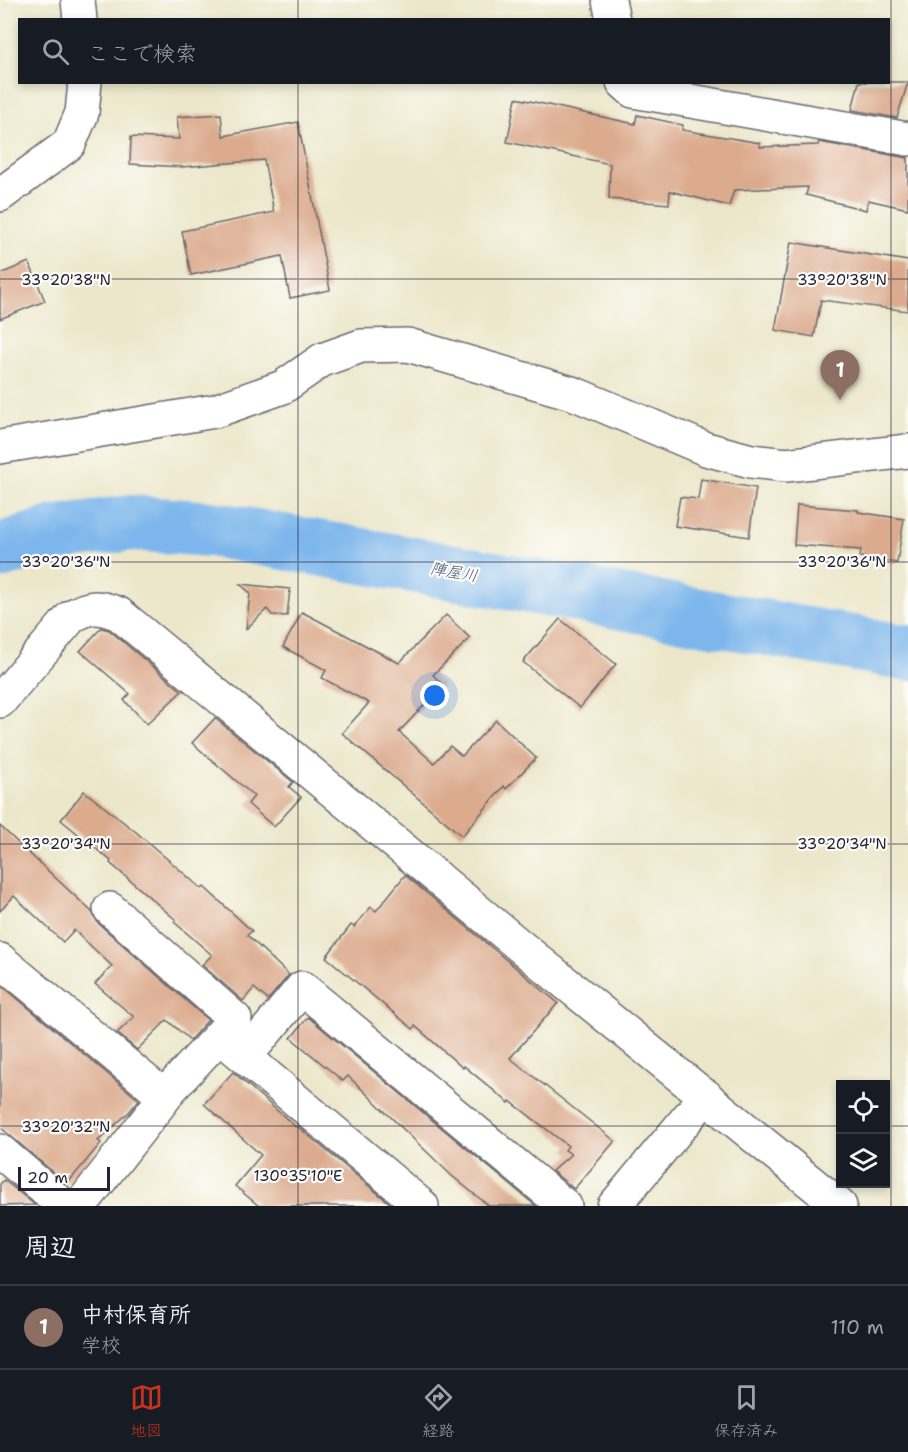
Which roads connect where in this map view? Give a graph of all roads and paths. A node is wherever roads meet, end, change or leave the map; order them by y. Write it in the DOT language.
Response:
graph roads {
  1 [pos="78,0"];
  2 [pos="609,0"];
  3 [pos="80,18"];
  4 [pos="613,18"];
  5 [pos="85,84"];
  6 [pos="625,84"];
  7 [pos="908,139"];
  8 [pos="0,195"];
  9 [pos="0,447"];
  10 [pos="908,451"];
  11 [pos="0,701"];
  12 [pos="110,909"];
  13 [pos="0,960"];
  14 [pos="220,1036"];
  15 [pos="245,1057"];
  16 [pos="164,1095"];
  17 [pos="705,1096"];
  18 [pos="0,1151"];
  19 [pos="64,1206"];
  20 [pos="80,1206"];
  21 [pos="422,1206"];
  22 [pos="566,1206"];
  23 [pos="614,1206"];
  24 [pos="840,1206"];
  1 -- 3 [label="street"];
  2 -- 4 [label="street"];
  5 -- 8 [label="street"];
  6 -- 7 [label="street"];
  9 -- 10 [label="street"];
  11 -- 17 [label="street"];
  12 -- 14 [label="street"];
  13 -- 16 [label="street"];
  14 -- 15 [label="street"];
  14 -- 16 [label="street"];
  15 -- 21 [label="street"];
  15 -- 22 [label="street"];
  16 -- 20 [label="street"];
  17 -- 23 [label="street"];
  17 -- 24 [label="street"];
  18 -- 19 [label="street"];
}
